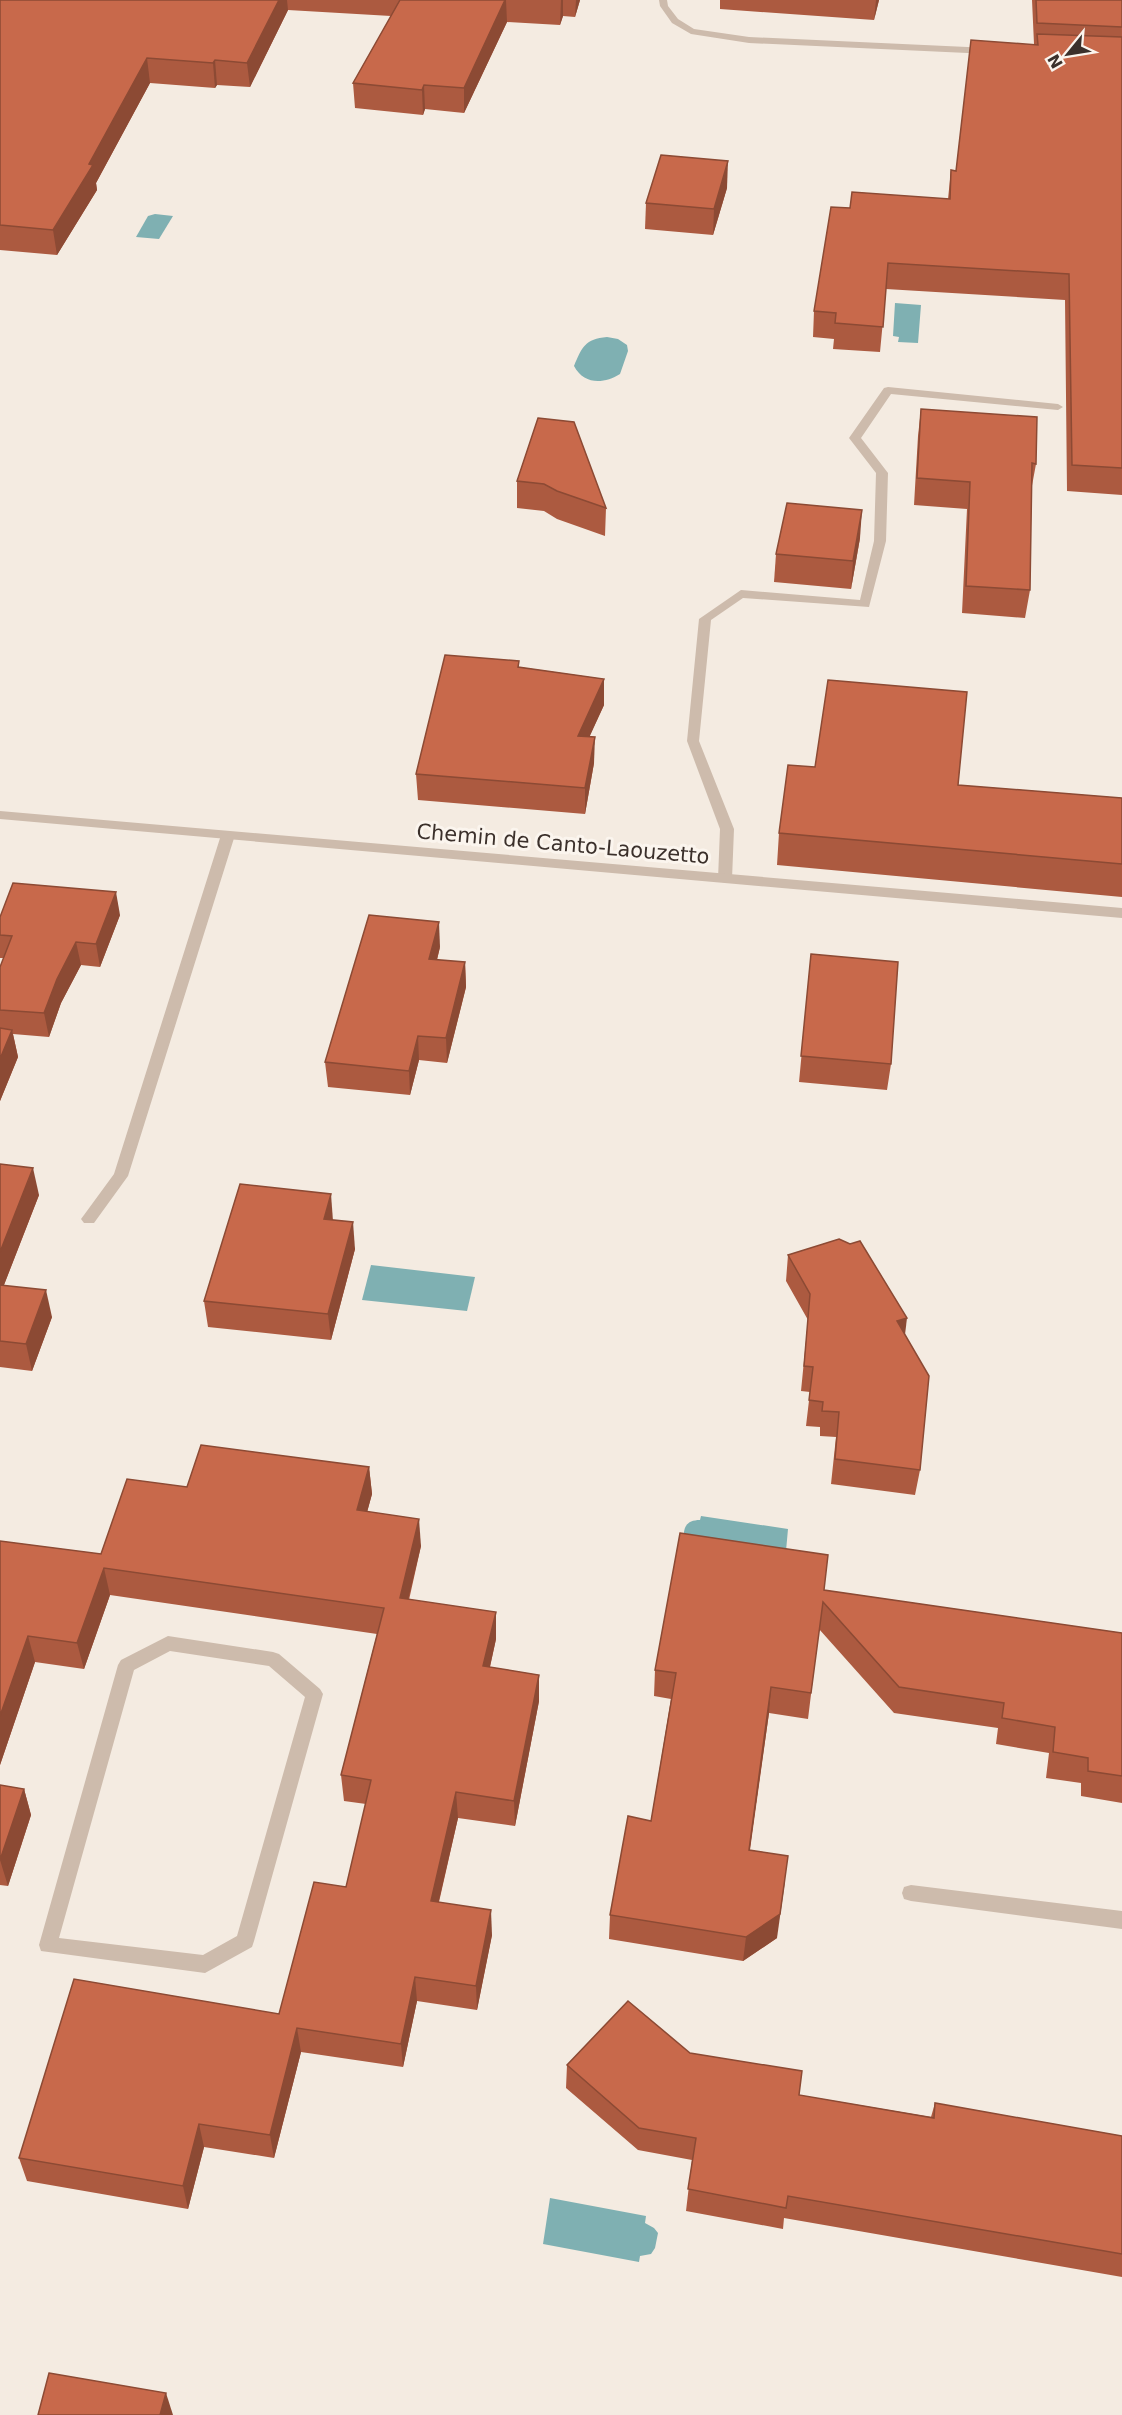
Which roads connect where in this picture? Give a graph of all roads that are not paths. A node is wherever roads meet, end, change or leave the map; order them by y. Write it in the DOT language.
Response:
graph roads {
  1 [pos="663,0"];
  2 [pos="1006,51"];
  3 [pos="1058,406"];
  4 [pos="0,815"];
  5 [pos="228,835"];
  6 [pos="725,879"];
  7 [pos="1122,914"];
  8 [pos="89,1220"];
  9 [pos="911,1893"];
  10 [pos="1122,1920"];
  11 [pos="48,1945"];
  1 -- 2 [label="street"];
  3 -- 6 [label="street"];
  4 -- 5 [label="street, Chemin de Canto-Laouzetto"];
  5 -- 6 [label="street, Chemin de Canto-Laouzetto"];
  5 -- 8 [label="street"];
  6 -- 7 [label="street, Chemin de Canto-Laouzetto"];
  9 -- 10 [label="street"];
  11 -- 11 [label="street"];
}
